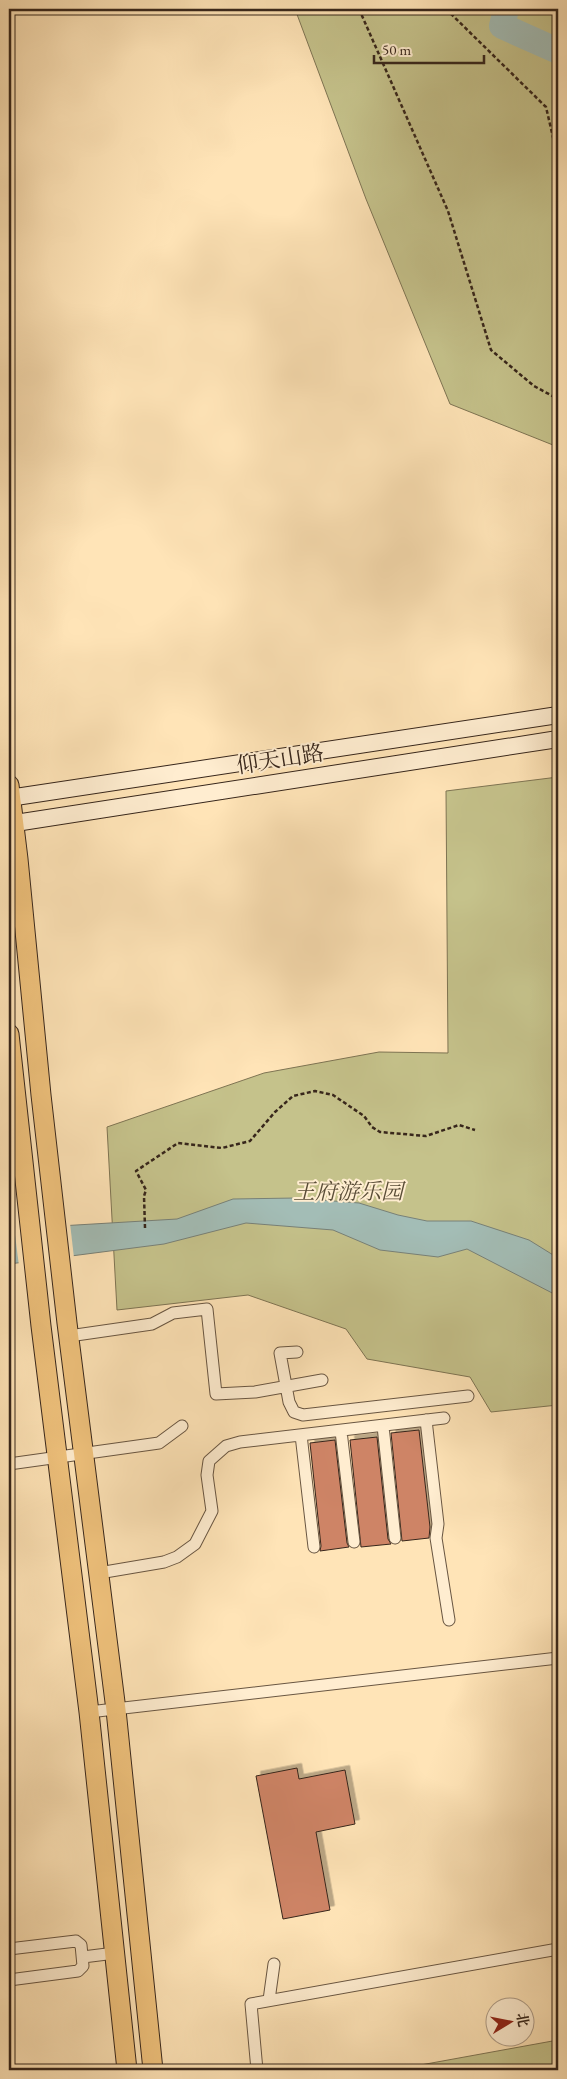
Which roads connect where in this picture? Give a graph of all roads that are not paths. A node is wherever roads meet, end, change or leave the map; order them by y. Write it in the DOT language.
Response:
graph roads {
  1 [pos="558,715"];
  2 [pos="558,739"];
  3 [pos="9,794"];
  4 [pos="11,824"];
  5 [pos="9,1034"];
  6 [pos="68,1329"];
  7 [pos="297,1352"];
  8 [pos="322,1380"];
  9 [pos="286,1387"];
  10 [pos="468,1396"];
  11 [pos="444,1418"];
  12 [pos="426,1420"];
  13 [pos="182,1426"];
  14 [pos="383,1426"];
  15 [pos="341,1431"];
  16 [pos="301,1435"];
  17 [pos="84,1453"];
  18 [pos="58,1457"];
  19 [pos="9,1464"];
  20 [pos="395,1538"];
  21 [pos="354,1542"];
  22 [pos="314,1546"];
  23 [pos="99,1573"];
  24 [pos="449,1620"];
  25 [pos="558,1658"];
  26 [pos="116,1710"];
  27 [pos="89,1712"];
  28 [pos="9,1948"];
  29 [pos="558,1949"];
  30 [pos="115,1954"];
  31 [pos="82,1957"];
  32 [pos="274,1964"];
  33 [pos="9,1980"];
  34 [pos="269,2000"];
  35 [pos="127,2070"];
  36 [pos="153,2070"];
  37 [pos="257,2070"];
  1 -- 3 [label="main road, 仰天山路"];
  2 -- 4 [label="main road, 仰天山路"];
  3 -- 4 [label="main road"];
  4 -- 6 [label="main road"];
  5 -- 18 [label="main road"];
  6 -- 9 [label="street"];
  6 -- 17 [label="main road"];
  7 -- 9 [label="street"];
  8 -- 9 [label="street"];
  9 -- 10 [label="street"];
  11 -- 12 [label="street"];
  12 -- 14 [label="street"];
  12 -- 24 [label="street"];
  13 -- 17 [label="street"];
  14 -- 15 [label="street"];
  14 -- 20 [label="street"];
  15 -- 16 [label="street"];
  15 -- 21 [label="street"];
  16 -- 22 [label="street"];
  16 -- 23 [label="street"];
  17 -- 18 [label="street"];
  17 -- 23 [label="main road"];
  18 -- 19 [label="street"];
  18 -- 27 [label="main road"];
  23 -- 26 [label="main road"];
  25 -- 26 [label="street"];
  26 -- 27 [label="street"];
  26 -- 36 [label="main road"];
  27 -- 30 [label="main road"];
  28 -- 31 [label="street"];
  29 -- 34 [label="street"];
  30 -- 31 [label="street"];
  30 -- 35 [label="main road"];
  31 -- 33 [label="street"];
  32 -- 34 [label="street"];
  34 -- 37 [label="street"];
}
